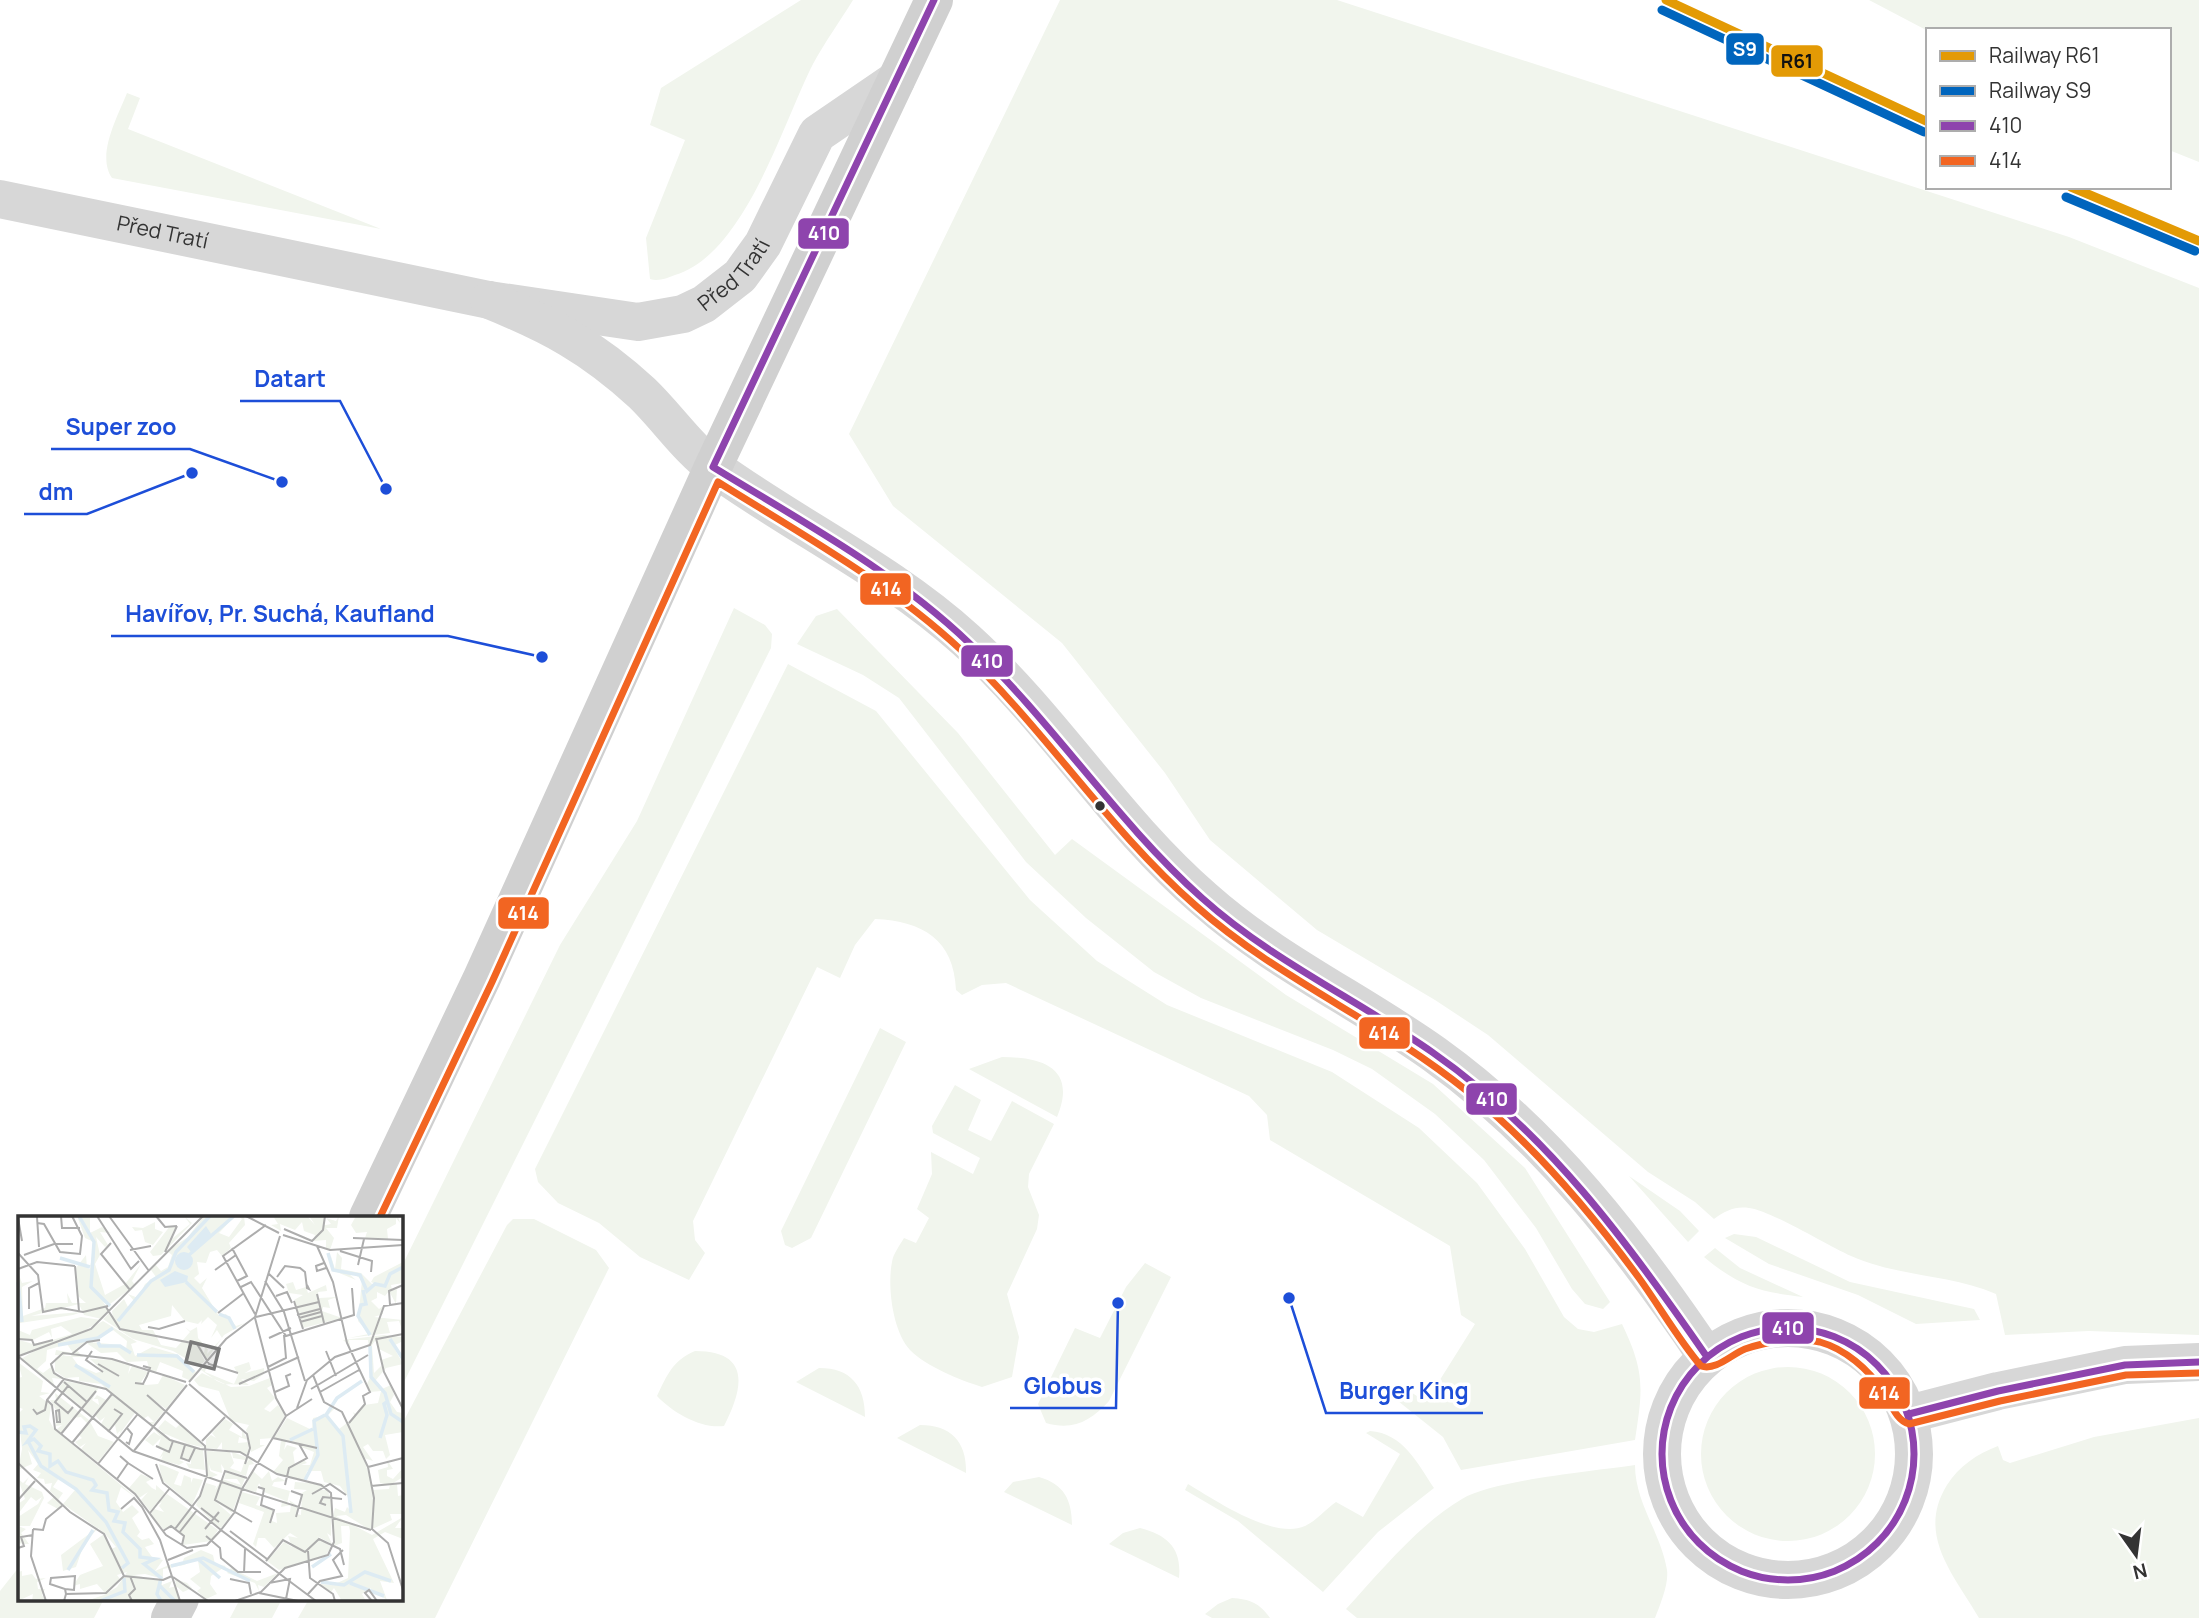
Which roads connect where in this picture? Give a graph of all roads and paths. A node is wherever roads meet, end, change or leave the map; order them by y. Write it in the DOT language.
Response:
graph roads {
  1 [pos="934,0"];
  2 [pos="896,79"];
  3 [pos="0,199"];
  4 [pos="489,300"];
  5 [pos="713,467"];
  6 [pos="368,1216"];
  7 [pos="1707,1357"];
  8 [pos="2199,1362"];
  9 [pos="1909,1414"];
  10 [pos="179,1600"];
  11 [pos="170,1618"];
  1 -- 2 [label="street"];
  2 -- 4 [label="street, Před Tratí"];
  2 -- 5 [label="street"];
  3 -- 4 [label="street, Před Tratí"];
  4 -- 5 [label="street, Před Tratí"];
  5 -- 6 [label="street"];
  5 -- 7 [label="street, Před Tratí"];
  7 -- 9 [label="street"];
  7 -- 9 [label="street"];
  8 -- 9 [label="street"];
  10 -- 11 [label="street"];
}
